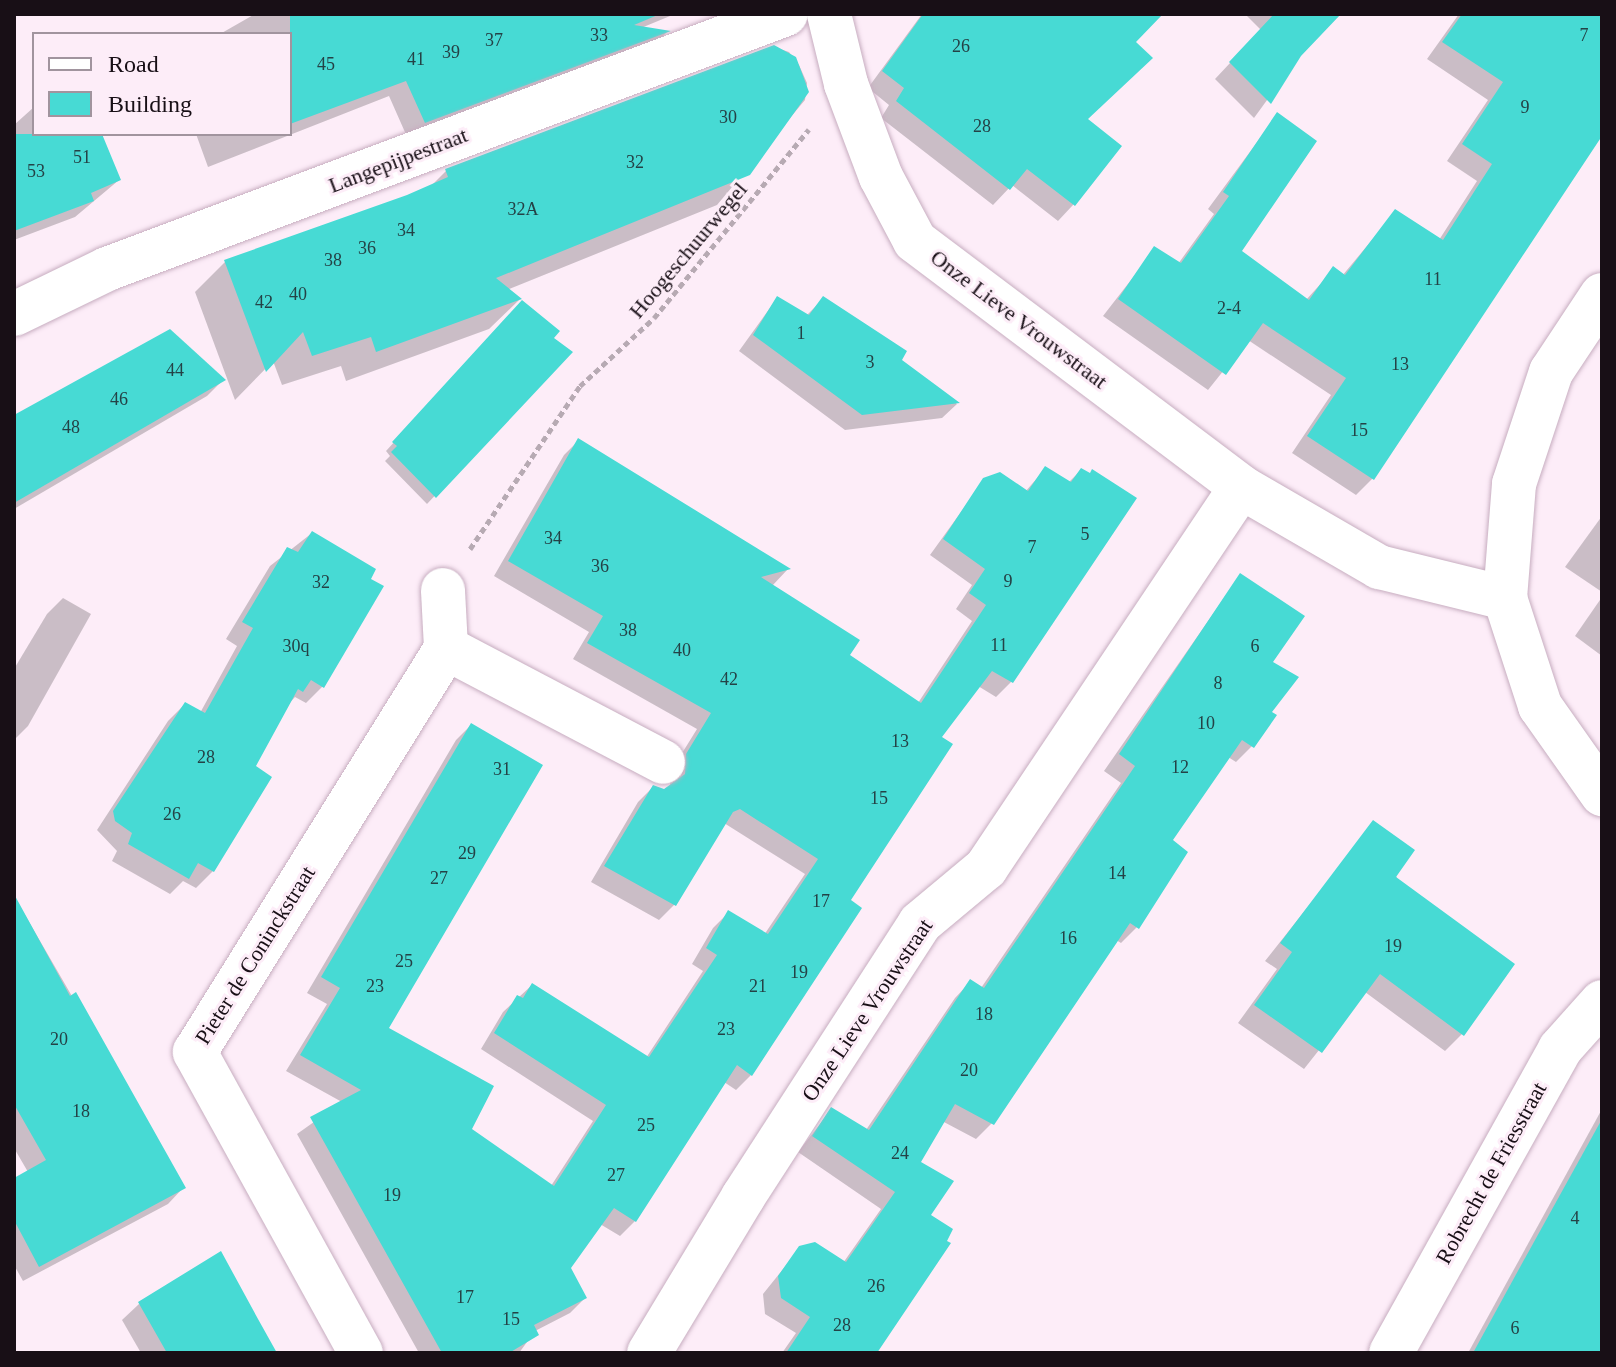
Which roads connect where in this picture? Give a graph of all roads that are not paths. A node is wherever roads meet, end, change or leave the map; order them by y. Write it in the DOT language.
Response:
graph roads {
  1 [pos="786,14"];
  2 [pos="829,14"];
  3 [pos="1602,295"];
  4 [pos="14,314"];
  5 [pos="1241,487"];
  6 [pos="443,590"];
  7 [pos="1505,598"];
  8 [pos="446,648"];
  9 [pos="663,762"];
  10 [pos="1602,794"];
  11 [pos="1602,1002"];
  12 [pos="361,1353"];
  13 [pos="649,1353"];
  14 [pos="1391,1353"];
  1 -- 4 [label="street, Langepijpestraat"];
  2 -- 5 [label="street, Onze Lieve Vrouwstraat"];
  3 -- 7 [label="street"];
  5 -- 7 [label="street, Onze Lieve Vrouwstraat"];
  5 -- 13 [label="street, Onze Lieve Vrouwstraat"];
  6 -- 8 [label="street"];
  7 -- 10 [label="street"];
  8 -- 9 [label="street"];
  8 -- 12 [label="street, Pieter de Coninckstraat"];
  11 -- 14 [label="street, Robrecht de Friesstraat"];
}
